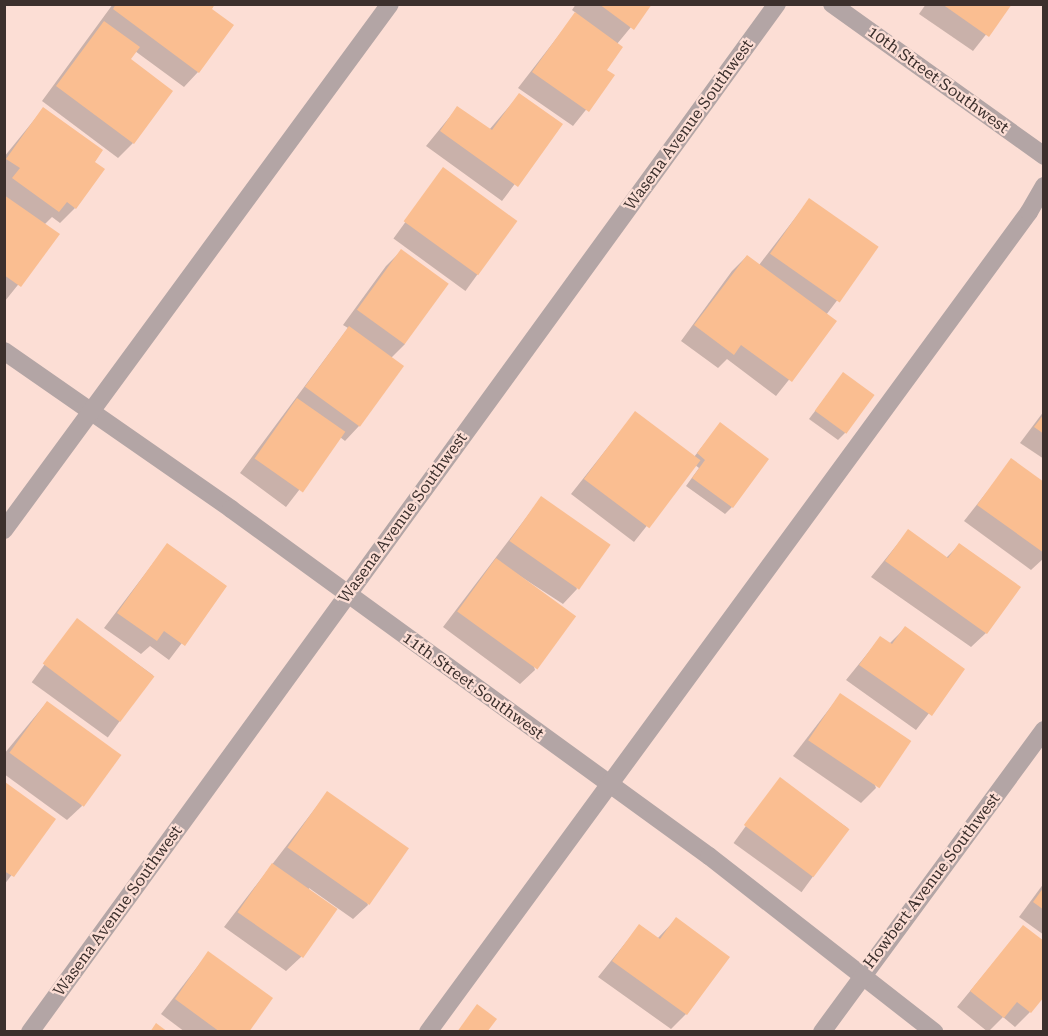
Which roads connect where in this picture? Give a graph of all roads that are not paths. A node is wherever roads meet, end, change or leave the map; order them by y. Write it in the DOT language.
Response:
graph roads {
  1 [pos="390,4"];
  2 [pos="777,4"];
  3 [pos="832,4"];
  4 [pos="1044,156"];
  5 [pos="1044,186"];
  6 [pos="4,351"];
  7 [pos="91,413"];
  8 [pos="4,531"];
  9 [pos="348,593"];
  10 [pos="1044,730"];
  11 [pos="608,785"];
  12 [pos="861,976"];
  13 [pos="30,1032"];
  14 [pos="428,1032"];
  15 [pos="822,1032"];
  16 [pos="934,1032"];
  1 -- 7 [label="street"];
  2 -- 9 [label="street, Wasena Avenue Southwest"];
  3 -- 4 [label="street, 10th Street Southwest"];
  5 -- 11 [label="street"];
  6 -- 7 [label="street, 11th Street Southwest"];
  7 -- 8 [label="street"];
  7 -- 9 [label="street, 11th Street Southwest"];
  9 -- 11 [label="street, 11th Street Southwest"];
  9 -- 13 [label="street, Wasena Avenue Southwest"];
  10 -- 12 [label="street, Howbert Avenue Southwest"];
  11 -- 12 [label="street, 11th Street Southwest"];
  11 -- 14 [label="street"];
  12 -- 15 [label="street, Howbert Avenue Southwest"];
  12 -- 16 [label="street, 11th Street Southwest"];
}
